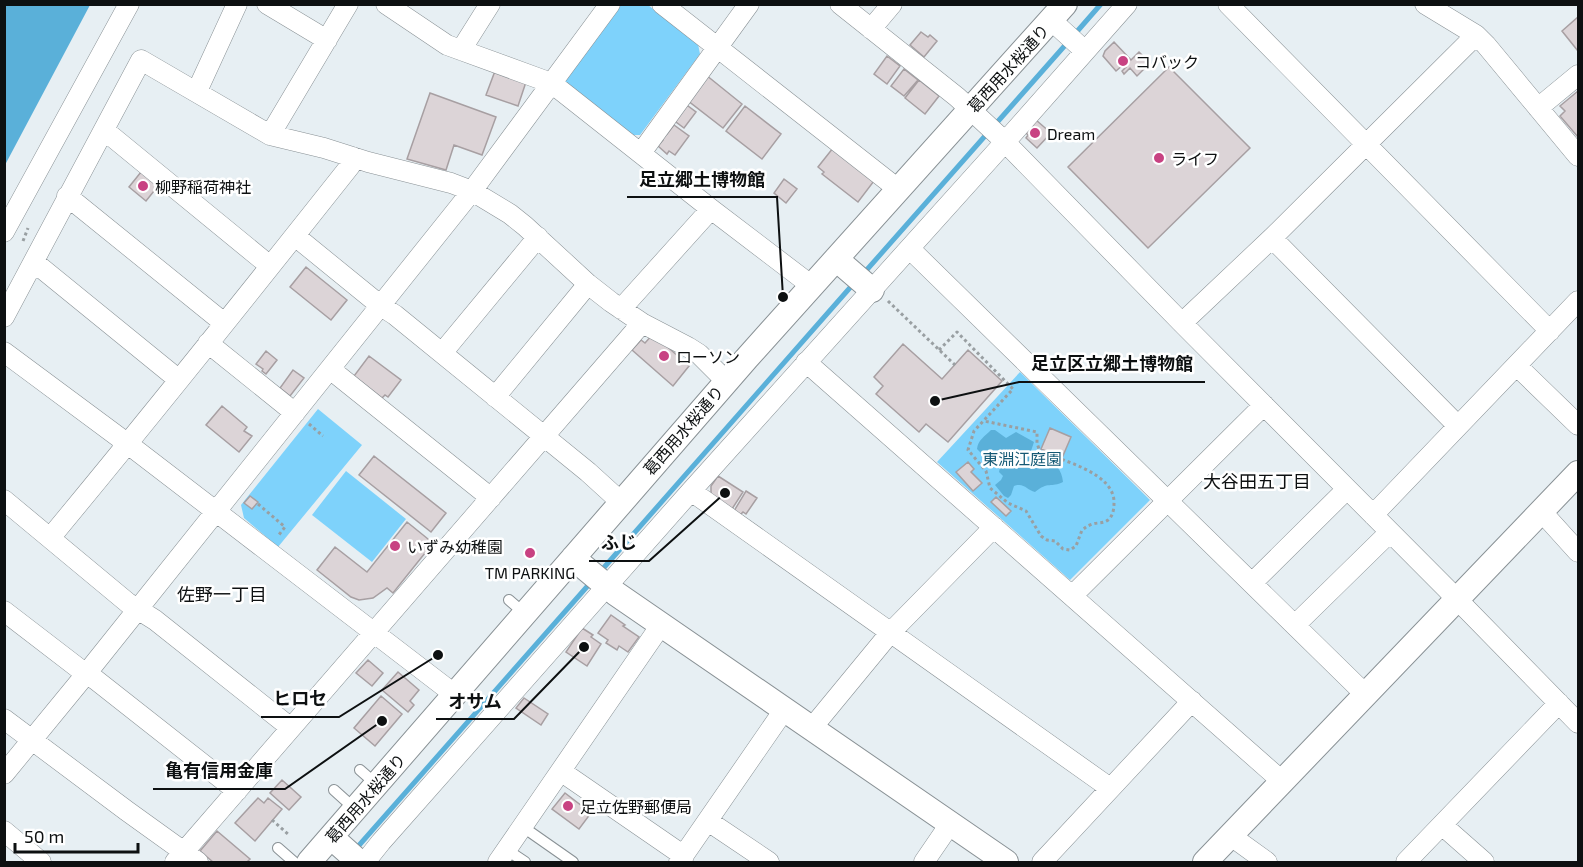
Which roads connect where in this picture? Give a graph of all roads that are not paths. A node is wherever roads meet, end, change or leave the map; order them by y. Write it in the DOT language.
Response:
graph roads {
  1 [pos="129,4"];
  2 [pos="237,4"];
  3 [pos="267,4"];
  4 [pos="348,4"];
  5 [pos="386,4"];
  6 [pos="490,4"];
  7 [pos="610,4"];
  8 [pos="662,4"];
  9 [pos="749,4"];
  10 [pos="840,4"];
  11 [pos="892,4"];
  12 [pos="1127,4"];
  13 [pos="1228,4"];
  14 [pos="1425,4"];
  15 [pos="1059,18"];
  16 [pos="871,29"];
  17 [pos="1476,35"];
  18 [pos="327,40"];
  19 [pos="718,48"];
  20 [pos="1083,49"];
  21 [pos="461,50"];
  22 [pos="1578,75"];
  23 [pos="551,84"];
  24 [pos="197,91"];
  25 [pos="1538,108"];
  26 [pos="975,114"];
  27 [pos="104,130"];
  28 [pos="270,135"];
  29 [pos="1003,140"];
  30 [pos="1366,144"];
  31 [pos="641,153"];
  32 [pos="1578,156"];
  33 [pos="353,158"];
  34 [pos="898,189"];
  35 [pos="472,191"];
  36 [pos="68,196"];
  37 [pos="711,209"];
  38 [pos="4,232"];
  39 [pos="295,236"];
  40 [pos="537,237"];
  41 [pos="1272,238"];
  42 [pos="910,249"];
  43 [pos="34,262"];
  44 [pos="842,264"];
  45 [pos="270,266"];
  46 [pos="588,284"];
  47 [pos="812,285"];
  48 [pos="879,295"];
  49 [pos="1578,301"];
  50 [pos="381,306"];
  51 [pos="621,309"];
  52 [pos="4,317"];
  53 [pos="224,323"];
  54 [pos="1182,323"];
  55 [pos="642,324"];
  56 [pos="1550,331"];
  57 [pos="208,343"];
  58 [pos="4,352"];
  59 [pos="442,353"];
  60 [pos="806,362"];
  61 [pos="1516,366"];
  62 [pos="330,369"];
  63 [pos="179,380"];
  64 [pos="726,381"];
  65 [pos="495,397"];
  66 [pos="1264,405"];
  67 [pos="299,416"];
  68 [pos="1578,425"];
  69 [pos="1458,426"];
  70 [pos="544,438"];
  71 [pos="128,444"];
  72 [pos="1578,473"];
  73 [pos="1347,489"];
  74 [pos="691,491"];
  75 [pos="492,498"];
  76 [pos="4,500"];
  77 [pos="1168,501"];
  78 [pos="621,502"];
  79 [pos="216,512"];
  80 [pos="1541,512"];
  81 [pos="1372,515"];
  82 [pos="994,527"];
  83 [pos="1390,532"];
  84 [pos="50,538"];
  85 [pos="1578,552"];
  86 [pos="593,574"];
  87 [pos="1252,583"];
  88 [pos="1072,596"];
  89 [pos="1458,600"];
  90 [pos="138,608"];
  91 [pos="4,611"];
  92 [pos="661,625"];
  93 [pos="1295,625"];
  94 [pos="374,633"];
  95 [pos="890,633"];
  96 [pos="86,675"];
  97 [pos="454,694"];
  98 [pos="1366,695"];
  99 [pos="1192,701"];
  100 [pos="1559,703"];
  101 [pos="784,710"];
  102 [pos="4,719"];
  103 [pos="300,722"];
  104 [pos="1578,723"];
  105 [pos="811,729"];
  106 [pos="32,740"];
  107 [pos="562,772"];
  108 [pos="4,774"];
  109 [pos="1283,782"];
  110 [pos="1110,788"];
  111 [pos="334,790"];
  112 [pos="237,791"];
  113 [pos="355,810"];
  114 [pos="708,821"];
  115 [pos="950,824"];
  116 [pos="1442,825"];
  117 [pos="523,827"];
  118 [pos="4,831"];
  119 [pos="1231,836"];
  120 [pos="335,841"];
  121 [pos="278,848"];
  122 [pos="502,856"];
  123 [pos="186,859"];
  124 [pos="681,859"];
  125 [pos="41,862"];
  126 [pos="294,862"];
  127 [pos="309,862"];
  128 [pos="360,862"];
  129 [pos="525,862"];
  130 [pos="573,862"];
  131 [pos="769,862"];
  132 [pos="924,862"];
  133 [pos="1006,862"];
  134 [pos="1042,862"];
  135 [pos="1205,862"];
  136 [pos="1267,862"];
  137 [pos="1406,862"];
  138 [pos="1484,862"];
  1 -- 38 [label="street"];
  2 -- 24 [label="street"];
  3 -- 18 [label="street"];
  4 -- 18 [label="street"];
  5 -- 21 [label="street"];
  6 -- 21 [label="street"];
  7 -- 23 [label="street"];
  8 -- 19 [label="street"];
  9 -- 19 [label="street"];
  10 -- 16 [label="street"];
  11 -- 16 [label="street"];
  12 -- 20 [label="street"];
  13 -- 30 [label="street"];
  14 -- 17 [label="street"];
  15 -- 20 [label="street"];
  15 -- 26 [label="street, 葛西用水桜通り"];
  16 -- 26 [label="street"];
  17 -- 25 [label="street"];
  17 -- 30 [label="street"];
  18 -- 28 [label="street"];
  19 -- 31 [label="street"];
  19 -- 34 [label="street"];
  20 -- 29 [label="street"];
  21 -- 23 [label="street"];
  22 -- 25 [label="street"];
  23 -- 31 [label="street"];
  23 -- 35 [label="street"];
  24 -- 27 [label="street"];
  24 -- 28 [label="street"];
  25 -- 32 [label="street"];
  26 -- 29 [label="street"];
  26 -- 34 [label="street, 葛西用水桜通り"];
  27 -- 36 [label="street"];
  27 -- 45 [label="street"];
  28 -- 33 [label="street"];
  29 -- 42 [label="street"];
  29 -- 54 [label="street"];
  30 -- 41 [label="street"];
  30 -- 56 [label="street"];
  31 -- 37 [label="street"];
  33 -- 35 [label="street"];
  33 -- 39 [label="street"];
  34 -- 44 [label="street, 葛西用水桜通り"];
  35 -- 40 [label="street"];
  35 -- 50 [label="street"];
  36 -- 43 [label="street"];
  36 -- 53 [label="street"];
  37 -- 47 [label="street"];
  37 -- 51 [label="street"];
  39 -- 45 [label="street"];
  39 -- 50 [label="street"];
  40 -- 46 [label="street"];
  40 -- 59 [label="street"];
  41 -- 54 [label="street"];
  41 -- 69 [label="street"];
  42 -- 48 [label="street"];
  42 -- 77 [label="street"];
  43 -- 52 [label="street"];
  43 -- 63 [label="street"];
  44 -- 47 [label="street, 葛西用水桜通り"];
  44 -- 48 [label="street"];
  45 -- 53 [label="street"];
  46 -- 51 [label="street"];
  46 -- 65 [label="street"];
  47 -- 64 [label="street, 葛西用水桜通り"];
  48 -- 60 [label="street"];
  49 -- 56 [label="street"];
  50 -- 59 [label="street"];
  50 -- 62 [label="street"];
  51 -- 55 [label="street"];
  53 -- 57 [label="street"];
  54 -- 66 [label="street"];
  55 -- 64 [label="street"];
  55 -- 70 [label="street"];
  56 -- 61 [label="street"];
  57 -- 63 [label="street"];
  57 -- 67 [label="street"];
  58 -- 71 [label="street"];
  59 -- 65 [label="street"];
  60 -- 74 [label="street"];
  60 -- 82 [label="street"];
  61 -- 68 [label="street"];
  61 -- 69 [label="street"];
  62 -- 67 [label="street"];
  62 -- 75 [label="street"];
  63 -- 71 [label="street"];
  64 -- 78 [label="street, 葛西用水桜通り"];
  65 -- 70 [label="street"];
  66 -- 73 [label="street"];
  66 -- 77 [label="street"];
  67 -- 79 [label="street"];
  69 -- 81 [label="street"];
  70 -- 75 [label="street"];
  70 -- 78 [label="street"];
  71 -- 79 [label="street"];
  71 -- 84 [label="street"];
  72 -- 80 [label="street"];
  73 -- 81 [label="street"];
  73 -- 87 [label="street"];
  74 -- 86 [label="street"];
  74 -- 95 [label="street"];
  75 -- 94 [label="street"];
  76 -- 84 [label="street"];
  77 -- 87 [label="street"];
  77 -- 88 [label="street"];
  78 -- 86 [label="street, 葛西用水桜通り"];
  79 -- 90 [label="street"];
  79 -- 94 [label="street"];
  80 -- 85 [label="street"];
  80 -- 89 [label="street"];
  81 -- 83 [label="street"];
  82 -- 88 [label="street"];
  82 -- 95 [label="street"];
  83 -- 89 [label="street"];
  83 -- 93 [label="street"];
  84 -- 90 [label="street"];
  86 -- 92 [label="street"];
  86 -- 97 [label="street, 葛西用水桜通り"];
  86 -- 128 [label="street"];
  87 -- 93 [label="street"];
  88 -- 99 [label="street"];
  89 -- 98 [label="street"];
  89 -- 100 [label="street"];
  90 -- 96 [label="street"];
  90 -- 103 [label="street"];
  91 -- 96 [label="street"];
  92 -- 101 [label="street"];
  92 -- 107 [label="street"];
  93 -- 98 [label="street"];
  94 -- 97 [label="street"];
  94 -- 103 [label="street"];
  95 -- 105 [label="street"];
  95 -- 110 [label="street"];
  96 -- 106 [label="street"];
  96 -- 112 [label="street"];
  97 -- 113 [label="street, 葛西用水桜通り"];
  98 -- 109 [label="street"];
  99 -- 109 [label="street"];
  99 -- 110 [label="street"];
  100 -- 104 [label="street"];
  100 -- 116 [label="street"];
  101 -- 105 [label="street"];
  101 -- 114 [label="street"];
  102 -- 106 [label="street"];
  103 -- 112 [label="street"];
  105 -- 115 [label="street"];
  106 -- 108 [label="street"];
  106 -- 123 [label="street"];
  107 -- 117 [label="street"];
  107 -- 124 [label="street"];
  109 -- 119 [label="street"];
  110 -- 134 [label="street"];
  111 -- 113 [label="lane"];
  112 -- 123 [label="street"];
  113 -- 120 [label="street, 葛西用水桜通り"];
  114 -- 124 [label="street"];
  114 -- 131 [label="street"];
  115 -- 132 [label="street"];
  115 -- 133 [label="street"];
  116 -- 137 [label="street"];
  116 -- 138 [label="street"];
  117 -- 122 [label="street"];
  117 -- 130 [label="lane"];
  118 -- 125 [label="street"];
  119 -- 135 [label="street"];
  119 -- 136 [label="street"];
  120 -- 127 [label="street, 葛西用水桜通り"];
  120 -- 128 [label="street"];
  121 -- 126 [label="lane"];
  122 -- 129 [label="lane"];
}
